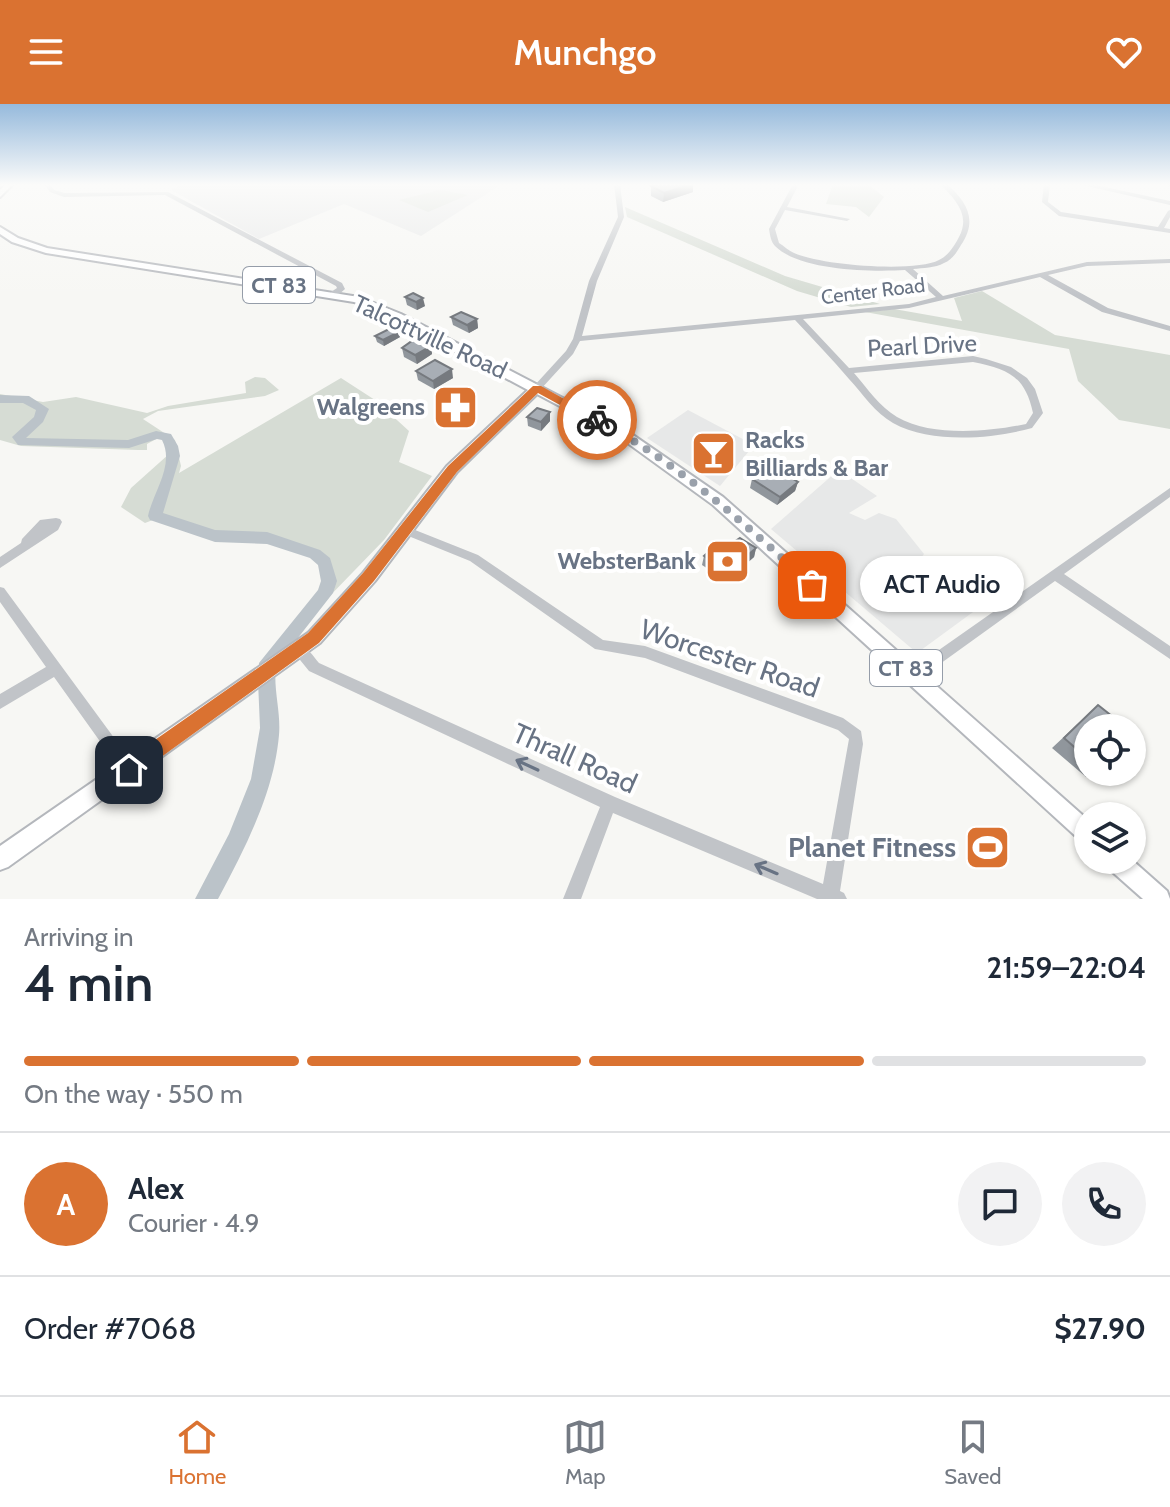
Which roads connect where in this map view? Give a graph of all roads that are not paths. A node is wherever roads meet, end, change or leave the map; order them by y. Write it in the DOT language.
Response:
graph roads {
  1 [pos="219,221"];
  2 [pos="619,221"];
  3 [pos="777,221"];
  4 [pos="969,221"];
  5 [pos="1107,221"];
  6 [pos="1165,221"];
  7 [pos="1160,229"];
  8 [pos="0,230"];
  9 [pos="1170,231"];
  10 [pos="1170,261"];
  11 [pos="906,267"];
  12 [pos="916,267"];
  13 [pos="1040,274"];
  14 [pos="334,294"];
  15 [pos="944,297"];
  16 [pos="796,316"];
  17 [pos="1170,329"];
  18 [pos="577,339"];
  19 [pos="847,371"];
  20 [pos="537,388"];
  21 [pos="1170,492"];
  22 [pos="405,530"];
  23 [pos="26,542"];
  24 [pos="0,563"];
  25 [pos="1056,575"];
  26 [pos="0,592"];
  27 [pos="299,650"];
  28 [pos="1170,653"];
  29 [pos="55,669"];
  30 [pos="914,675"];
  31 [pos="0,702"];
  32 [pos="129,770"];
  33 [pos="609,803"];
  34 [pos="1074,821"];
  35 [pos="0,859"];
  36 [pos="1131,874"];
  37 [pos="834,897"];
  38 [pos="572,899"];
  39 [pos="1159,899"];
  1 -- 14 [label="street"];
  2 -- 18 [label="street"];
  3 -- 11 [label="street"];
  4 -- 12 [label="street"];
  5 -- 7 [label="street"];
  6 -- 7 [label="street"];
  7 -- 9 [label="street"];
  8 -- 14 [label="main road, Talcottville Road / CT 83"];
  10 -- 13 [label="street, Center Road"];
  11 -- 12 [label="street"];
  11 -- 15 [label="street"];
  12 -- 15 [label="street"];
  13 -- 15 [label="street, Center Road"];
  13 -- 17 [label="street"];
  14 -- 20 [label="main road, Talcottville Road / CT 83"];
  15 -- 16 [label="street, Center Road"];
  16 -- 18 [label="street, Center Road"];
  16 -- 19 [label="street, Pearl Drive"];
  18 -- 20 [label="street"];
  19 -- 19 [label="street, Pearl Drive"];
  20 -- 22 [label="main road"];
  20 -- 30 [label="main road, Talcottville Road / CT 83"];
  21 -- 25 [label="street"];
  22 -- 27 [label="main road"];
  22 -- 37 [label="street, Worcester Road"];
  23 -- 24 [label="street"];
  25 -- 28 [label="street"];
  25 -- 30 [label="street"];
  26 -- 29 [label="street"];
  27 -- 32 [label="main road"];
  33 -- 27 [label="street, Thrall Road, one-way"];
  29 -- 31 [label="street"];
  29 -- 32 [label="street"];
  30 -- 34 [label="main road, Talcottville Road / CT 83"];
  32 -- 35 [label="main road"];
  37 -- 33 [label="street, Thrall Road, one-way"];
  33 -- 38 [label="street"];
  36 -- 39 [label="main road"];
}
